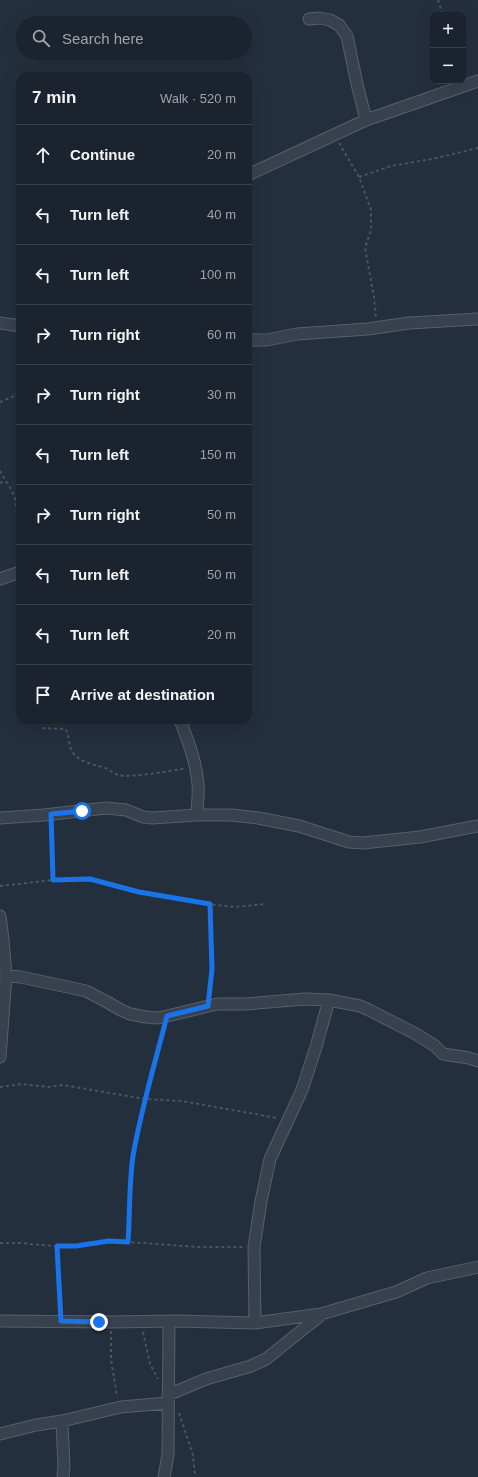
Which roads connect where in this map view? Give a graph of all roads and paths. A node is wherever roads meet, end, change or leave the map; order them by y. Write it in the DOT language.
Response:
graph roads {
  1 [pos="438,0"];
  2 [pos="442,12"];
  3 [pos="309,19"];
  4 [pos="478,81"];
  5 [pos="366,120"];
  6 [pos="335,134"];
  7 [pos="478,148"];
  8 [pos="252,173"];
  9 [pos="359,177"];
  10 [pos="478,320"];
  11 [pos="0,323"];
  12 [pos="16,325"];
  13 [pos="377,327"];
  14 [pos="252,340"];
  15 [pos="16,394"];
  16 [pos="0,402"];
  17 [pos="0,471"];
  18 [pos="6,480"];
  19 [pos="0,483"];
  20 [pos="16,501"];
  21 [pos="16,573"];
  22 [pos="0,579"];
  23 [pos="182,724"];
  24 [pos="42,728"];
  25 [pos="195,766"];
  26 [pos="51,814"];
  27 [pos="197,815"];
  28 [pos="0,818"];
  29 [pos="478,826"];
  30 [pos="53,880"];
  31 [pos="0,886"];
  32 [pos="210,904"];
  33 [pos="266,904"];
  34 [pos="0,916"];
  35 [pos="6,976"];
  36 [pos="329,1000"];
  37 [pos="208,1006"];
  38 [pos="167,1016"];
  39 [pos="0,1057"];
  40 [pos="478,1060"];
  41 [pos="0,1087"];
  42 [pos="145,1099"];
  43 [pos="288,1120"];
  44 [pos="128,1242"];
  45 [pos="0,1243"];
  46 [pos="57,1246"];
  47 [pos="254,1248"];
  48 [pos="478,1267"];
  49 [pos="321,1314"];
  50 [pos="0,1321"];
  51 [pos="61,1321"];
  52 [pos="169,1321"];
  53 [pos="111,1322"];
  54 [pos="140,1322"];
  55 [pos="255,1323"];
  56 [pos="158,1379"];
  57 [pos="169,1397"];
  58 [pos="119,1408"];
  59 [pos="62,1421"];
  60 [pos="0,1434"];
  61 [pos="63,1477"];
  62 [pos="164,1477"];
  63 [pos="195,1477"];
  1 -- 2 [label="path"];
  3 -- 5 [label="street"];
  4 -- 5 [label="street"];
  5 -- 6 [label="street"];
  6 -- 8 [label="street"];
  6 -- 9 [label="path"];
  7 -- 9 [label="path"];
  9 -- 13 [label="path"];
  10 -- 13 [label="street"];
  11 -- 12 [label="street"];
  13 -- 14 [label="street"];
  15 -- 16 [label="path"];
  17 -- 18 [label="path"];
  18 -- 19 [label="path"];
  18 -- 20 [label="path"];
  21 -- 22 [label="street"];
  23 -- 25 [label="street"];
  24 -- 25 [label="path"];
  25 -- 27 [label="street"];
  26 -- 27 [label="street"];
  26 -- 28 [label="street"];
  26 -- 30 [label="path"];
  27 -- 29 [label="street"];
  30 -- 31 [label="path"];
  30 -- 32 [label="path"];
  32 -- 33 [label="path"];
  32 -- 37 [label="path"];
  34 -- 35 [label="street"];
  35 -- 38 [label="street"];
  35 -- 39 [label="street"];
  36 -- 37 [label="street"];
  36 -- 40 [label="street"];
  36 -- 43 [label="street"];
  37 -- 38 [label="street"];
  38 -- 42 [label="path"];
  41 -- 42 [label="path"];
  42 -- 43 [label="path"];
  42 -- 44 [label="path"];
  43 -- 47 [label="street"];
  44 -- 46 [label="path"];
  44 -- 47 [label="path"];
  45 -- 46 [label="path"];
  46 -- 51 [label="path"];
  47 -- 55 [label="street"];
  48 -- 49 [label="street"];
  49 -- 55 [label="street"];
  49 -- 57 [label="street"];
  50 -- 51 [label="street"];
  51 -- 53 [label="street"];
  52 -- 54 [label="street"];
  52 -- 55 [label="street"];
  52 -- 57 [label="street"];
  53 -- 54 [label="street"];
  53 -- 58 [label="path"];
  54 -- 56 [label="path"];
  57 -- 58 [label="street"];
  57 -- 62 [label="street"];
  57 -- 63 [label="path"];
  58 -- 59 [label="street"];
  59 -- 60 [label="street"];
  59 -- 61 [label="street"];
}
